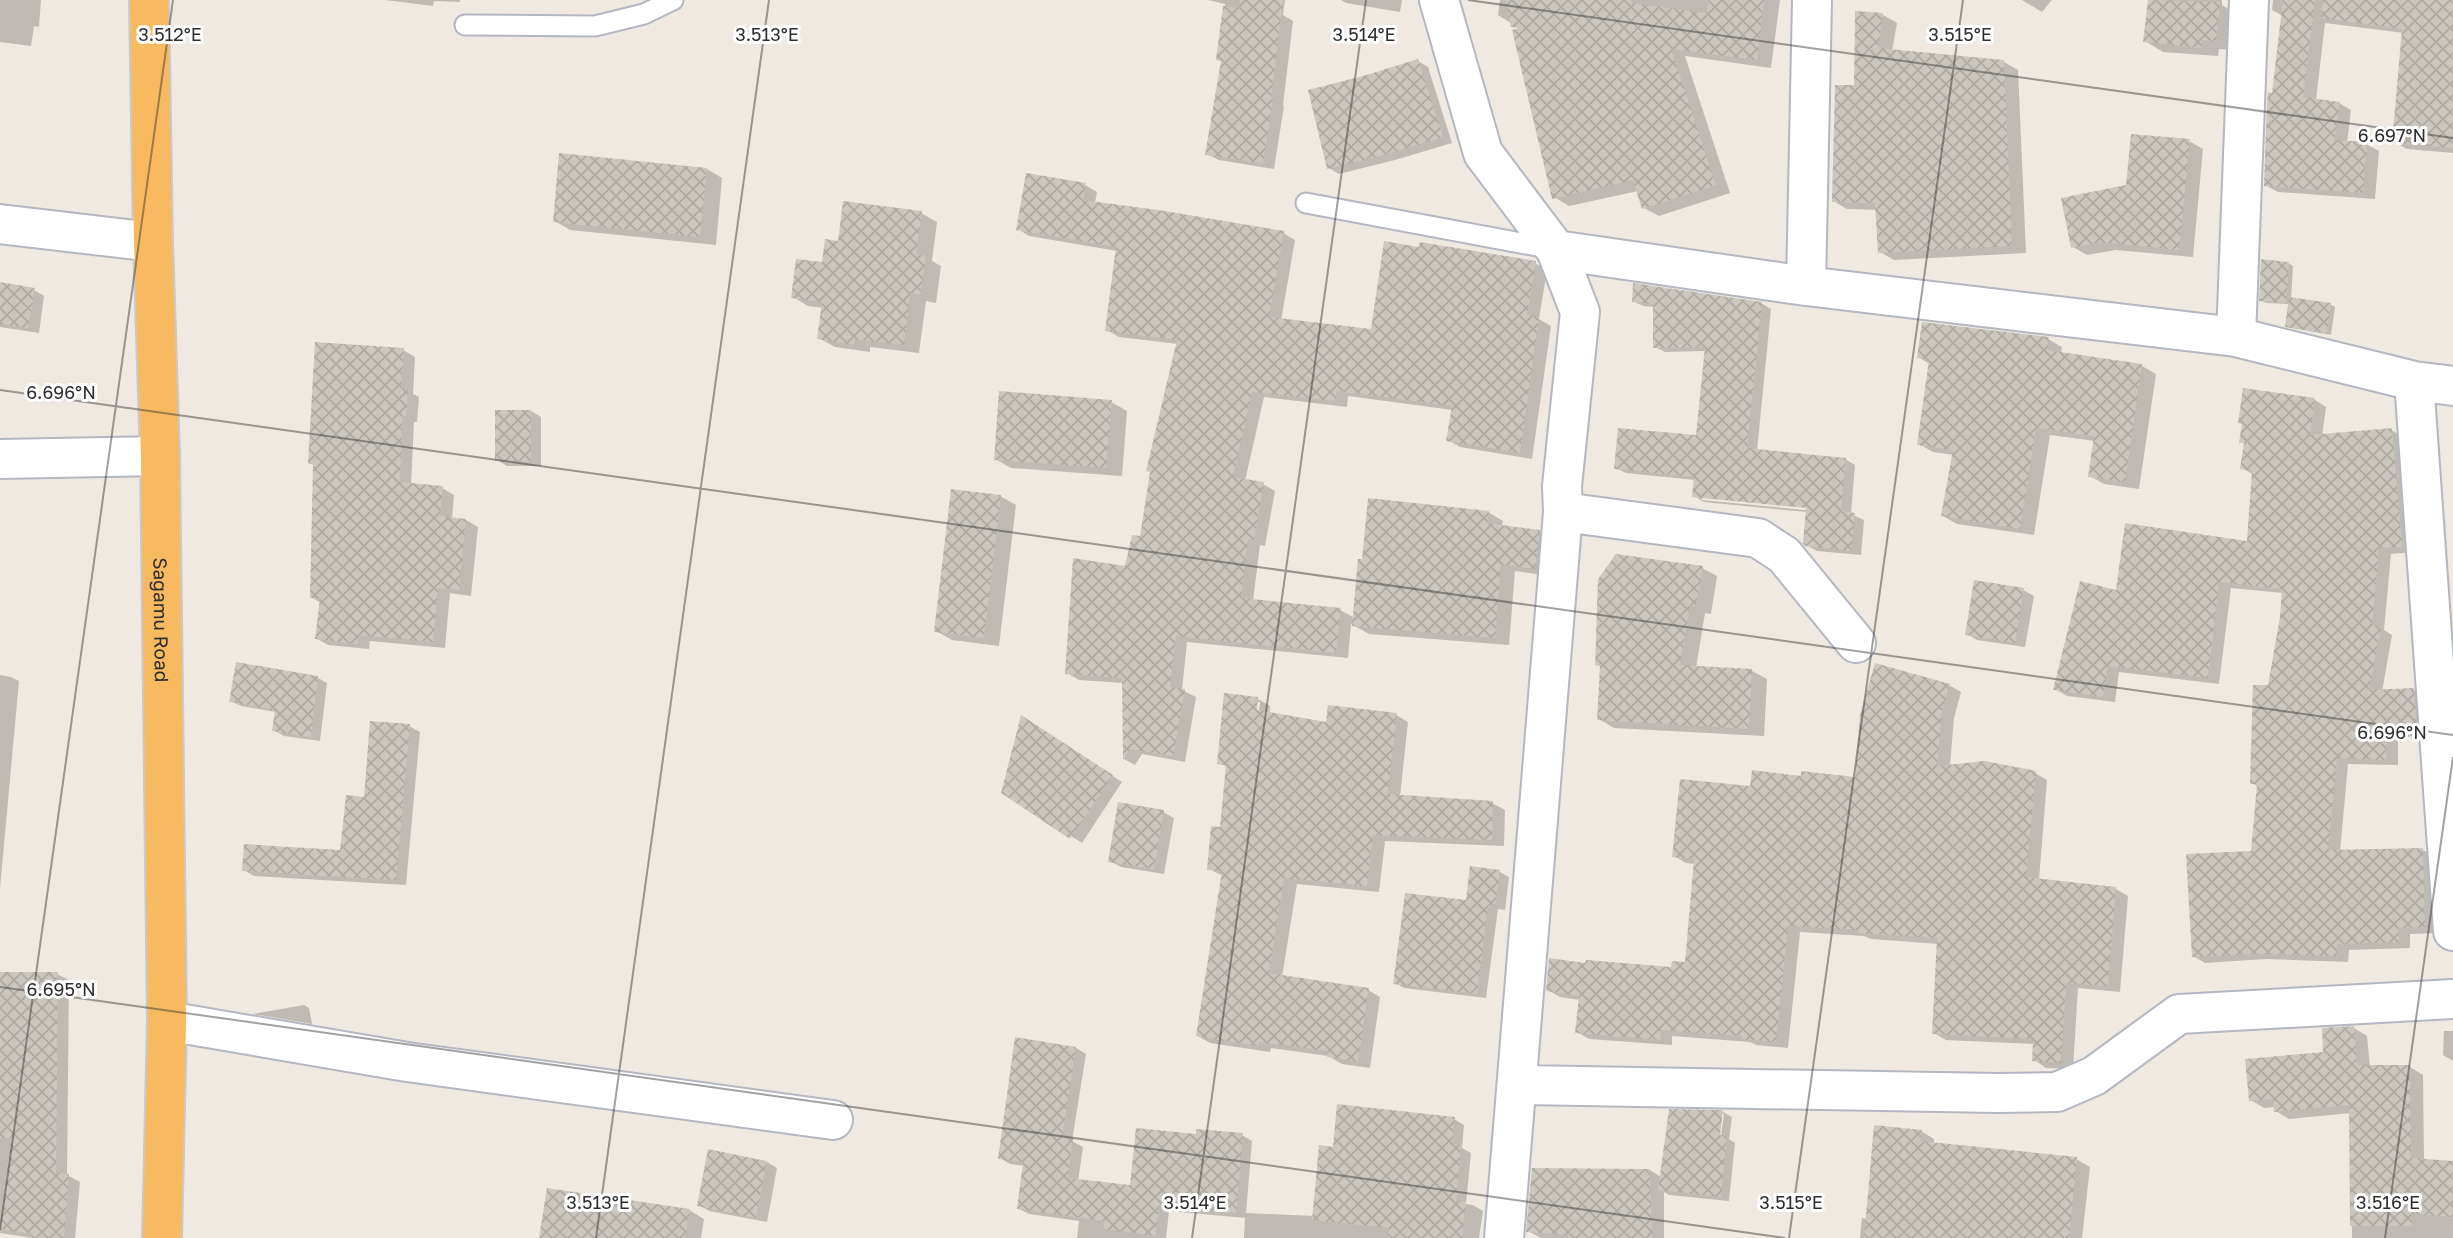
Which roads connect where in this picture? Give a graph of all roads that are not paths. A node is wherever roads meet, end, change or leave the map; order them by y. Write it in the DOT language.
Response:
graph roads {
  1 [pos="149,0"];
  2 [pos="673,0"];
  3 [pos="1439,0"];
  4 [pos="1812,0"];
  5 [pos="2249,0"];
  6 [pos="465,25"];
  7 [pos="1306,203"];
  8 [pos="0,224"];
  9 [pos="153,242"];
  10 [pos="1556,250"];
  11 [pos="1806,286"];
  12 [pos="2236,337"];
  13 [pos="2414,381"];
  14 [pos="2453,386"];
  15 [pos="160,456"];
  16 [pos="0,459"];
  17 [pos="1563,512"];
  18 [pos="1856,643"];
  19 [pos="2453,931"];
  20 [pos="2453,999"];
  21 [pos="167,1021"];
  22 [pos="1517,1084"];
  23 [pos="833,1120"];
  24 [pos="162,1238"];
  25 [pos="1504,1238"];
  1 -- 9 [label="highway, Sagamu Road"];
  2 -- 6 [label="lane"];
  3 -- 10 [label="street"];
  4 -- 11 [label="street"];
  5 -- 12 [label="street"];
  7 -- 10 [label="lane"];
  8 -- 9 [label="street"];
  9 -- 15 [label="highway, Sagamu Road"];
  10 -- 11 [label="street"];
  10 -- 17 [label="street"];
  11 -- 12 [label="street"];
  12 -- 13 [label="street"];
  13 -- 14 [label="street"];
  13 -- 19 [label="street"];
  15 -- 16 [label="street"];
  15 -- 21 [label="highway, Sagamu Road"];
  17 -- 18 [label="street"];
  17 -- 22 [label="street"];
  20 -- 22 [label="street"];
  21 -- 23 [label="street"];
  21 -- 24 [label="highway, Sagamu Road"];
  22 -- 25 [label="street"];
}
